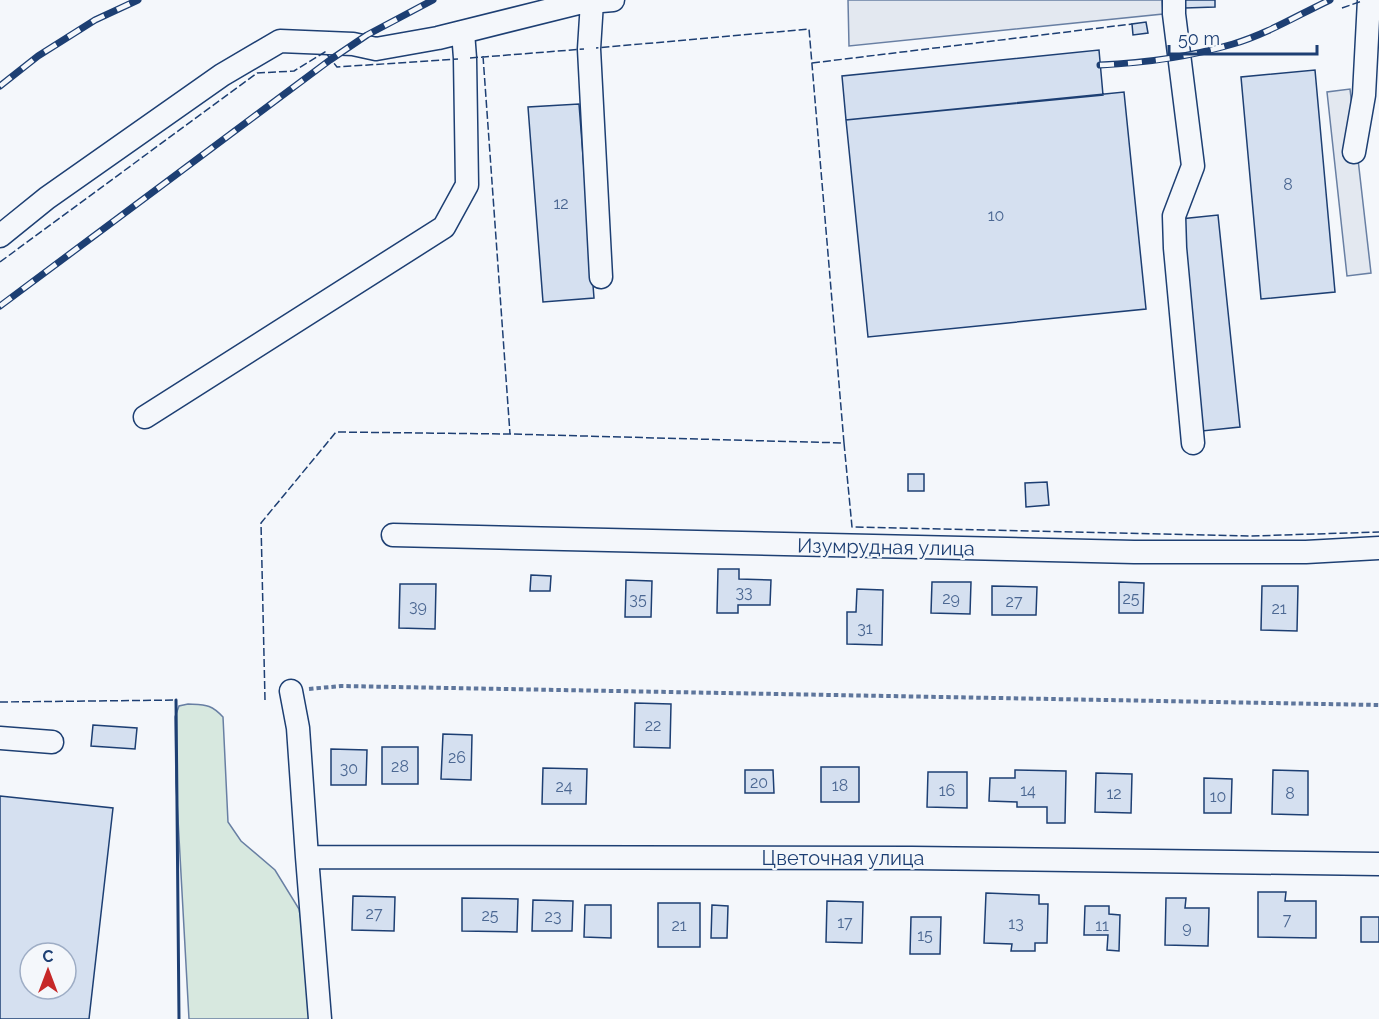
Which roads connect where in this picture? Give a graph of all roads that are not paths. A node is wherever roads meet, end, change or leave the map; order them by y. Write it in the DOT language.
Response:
graph roads {
  1 [pos="1174,0"];
  2 [pos="1370,0"];
  3 [pos="602,1"];
  4 [pos="463,32"];
  5 [pos="1354,152"];
  6 [pos="0,236"];
  7 [pos="601,277"];
  8 [pos="146,417"];
  9 [pos="1193,444"];
  10 [pos="393,535"];
  11 [pos="1379,548"];
  12 [pos="291,691"];
  13 [pos="0,738"];
  14 [pos="52,742"];
  15 [pos="306,857"];
  16 [pos="1379,864"];
  17 [pos="320,1019"];
  1 -- 9 [label="street"];
  2 -- 5 [label="street"];
  3 -- 4 [label="street"];
  3 -- 7 [label="street"];
  4 -- 6 [label="street"];
  4 -- 8 [label="street"];
  10 -- 11 [label="street, Изумрудная улица"];
  12 -- 15 [label="street"];
  13 -- 14 [label="street"];
  15 -- 16 [label="street, Цветочная улица"];
  15 -- 17 [label="street"];
}
